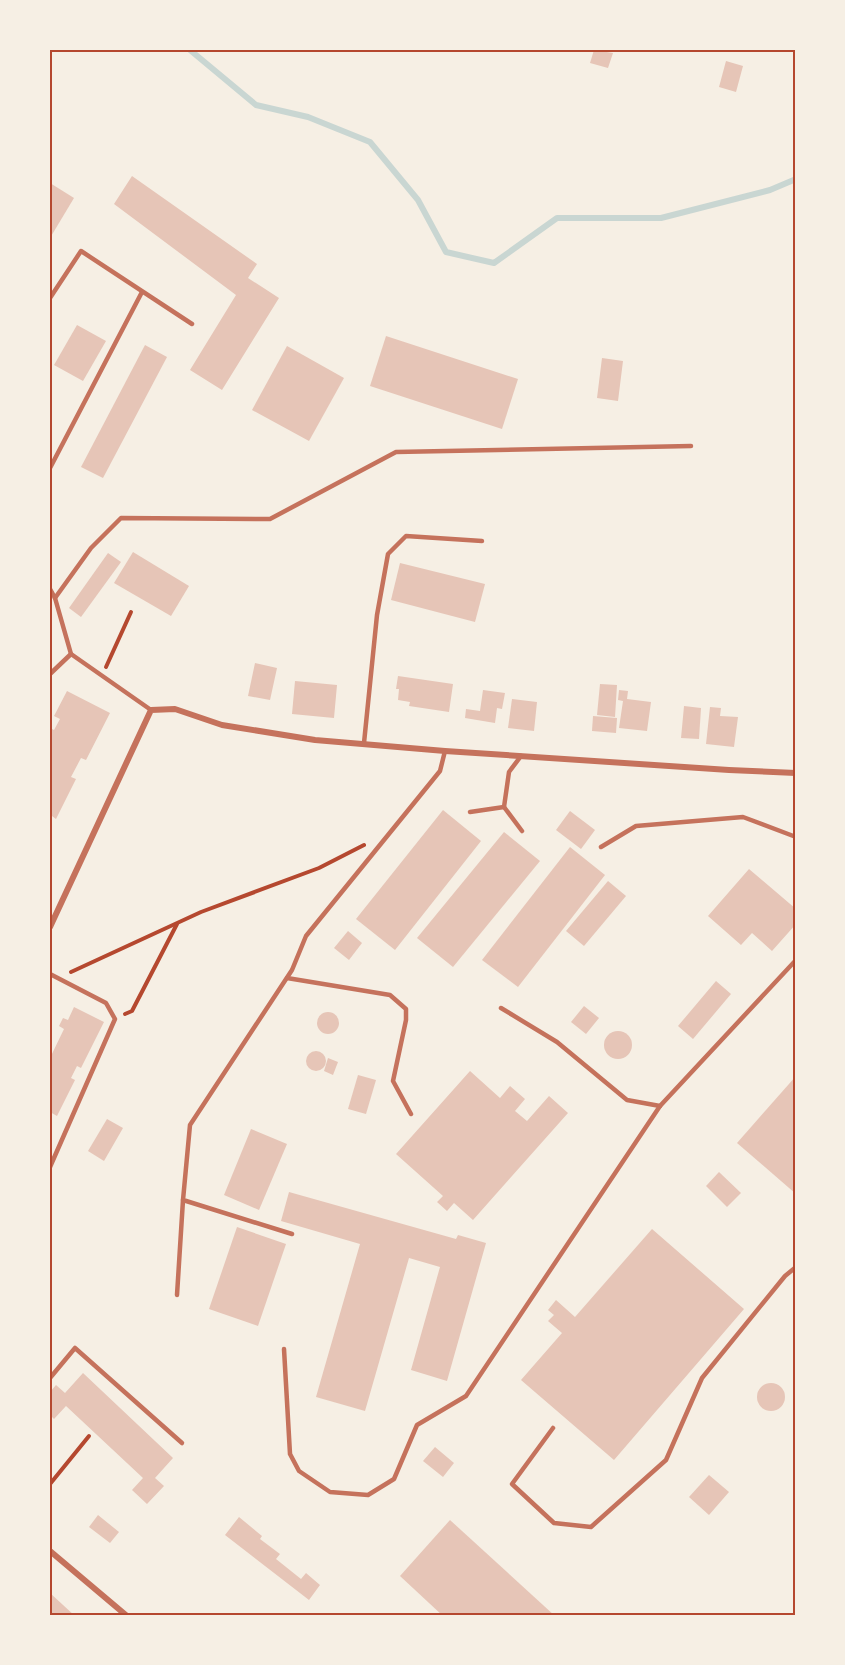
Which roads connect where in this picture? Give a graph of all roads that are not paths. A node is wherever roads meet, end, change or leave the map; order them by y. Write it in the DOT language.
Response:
graph roads {
  1 [pos="142,292"];
  2 [pos="50,298"];
  3 [pos="192,324"];
  4 [pos="691,446"];
  5 [pos="50,468"];
  6 [pos="482,541"];
  7 [pos="50,589"];
  8 [pos="55,598"];
  9 [pos="71,654"];
  10 [pos="50,674"];
  11 [pos="151,710"];
  12 [pos="364,743"];
  13 [pos="445,751"];
  14 [pos="521,756"];
  15 [pos="795,773"];
  16 [pos="504,807"];
  17 [pos="470,812"];
  18 [pos="522,831"];
  19 [pos="795,837"];
  20 [pos="601,847"];
  21 [pos="50,927"];
  22 [pos="795,960"];
  23 [pos="50,974"];
  24 [pos="287,978"];
  25 [pos="501,1008"];
  26 [pos="660,1106"];
  27 [pos="411,1114"];
  28 [pos="50,1167"];
  29 [pos="183,1200"];
  30 [pos="292,1234"];
  31 [pos="795,1267"];
  32 [pos="177,1295"];
  33 [pos="284,1349"];
  34 [pos="50,1378"];
  35 [pos="553,1428"];
  36 [pos="182,1443"];
  37 [pos="50,1551"];
  38 [pos="127,1616"];
  1 -- 2 [label="lane"];
  1 -- 3 [label="lane"];
  1 -- 5 [label="lane"];
  4 -- 8 [label="lane"];
  6 -- 12 [label="lane"];
  7 -- 8 [label="lane"];
  8 -- 9 [label="lane"];
  9 -- 10 [label="lane"];
  9 -- 11 [label="lane"];
  11 -- 12 [label="street"];
  11 -- 21 [label="street"];
  12 -- 13 [label="street"];
  13 -- 14 [label="street"];
  13 -- 24 [label="lane"];
  14 -- 15 [label="street"];
  14 -- 16 [label="lane"];
  16 -- 17 [label="lane"];
  16 -- 18 [label="lane"];
  19 -- 20 [label="lane"];
  22 -- 26 [label="lane"];
  23 -- 28 [label="lane"];
  24 -- 27 [label="lane"];
  24 -- 29 [label="lane"];
  25 -- 26 [label="lane"];
  26 -- 33 [label="lane"];
  29 -- 30 [label="lane"];
  29 -- 32 [label="lane"];
  31 -- 35 [label="lane"];
  34 -- 36 [label="lane"];
  37 -- 38 [label="street"];
}
